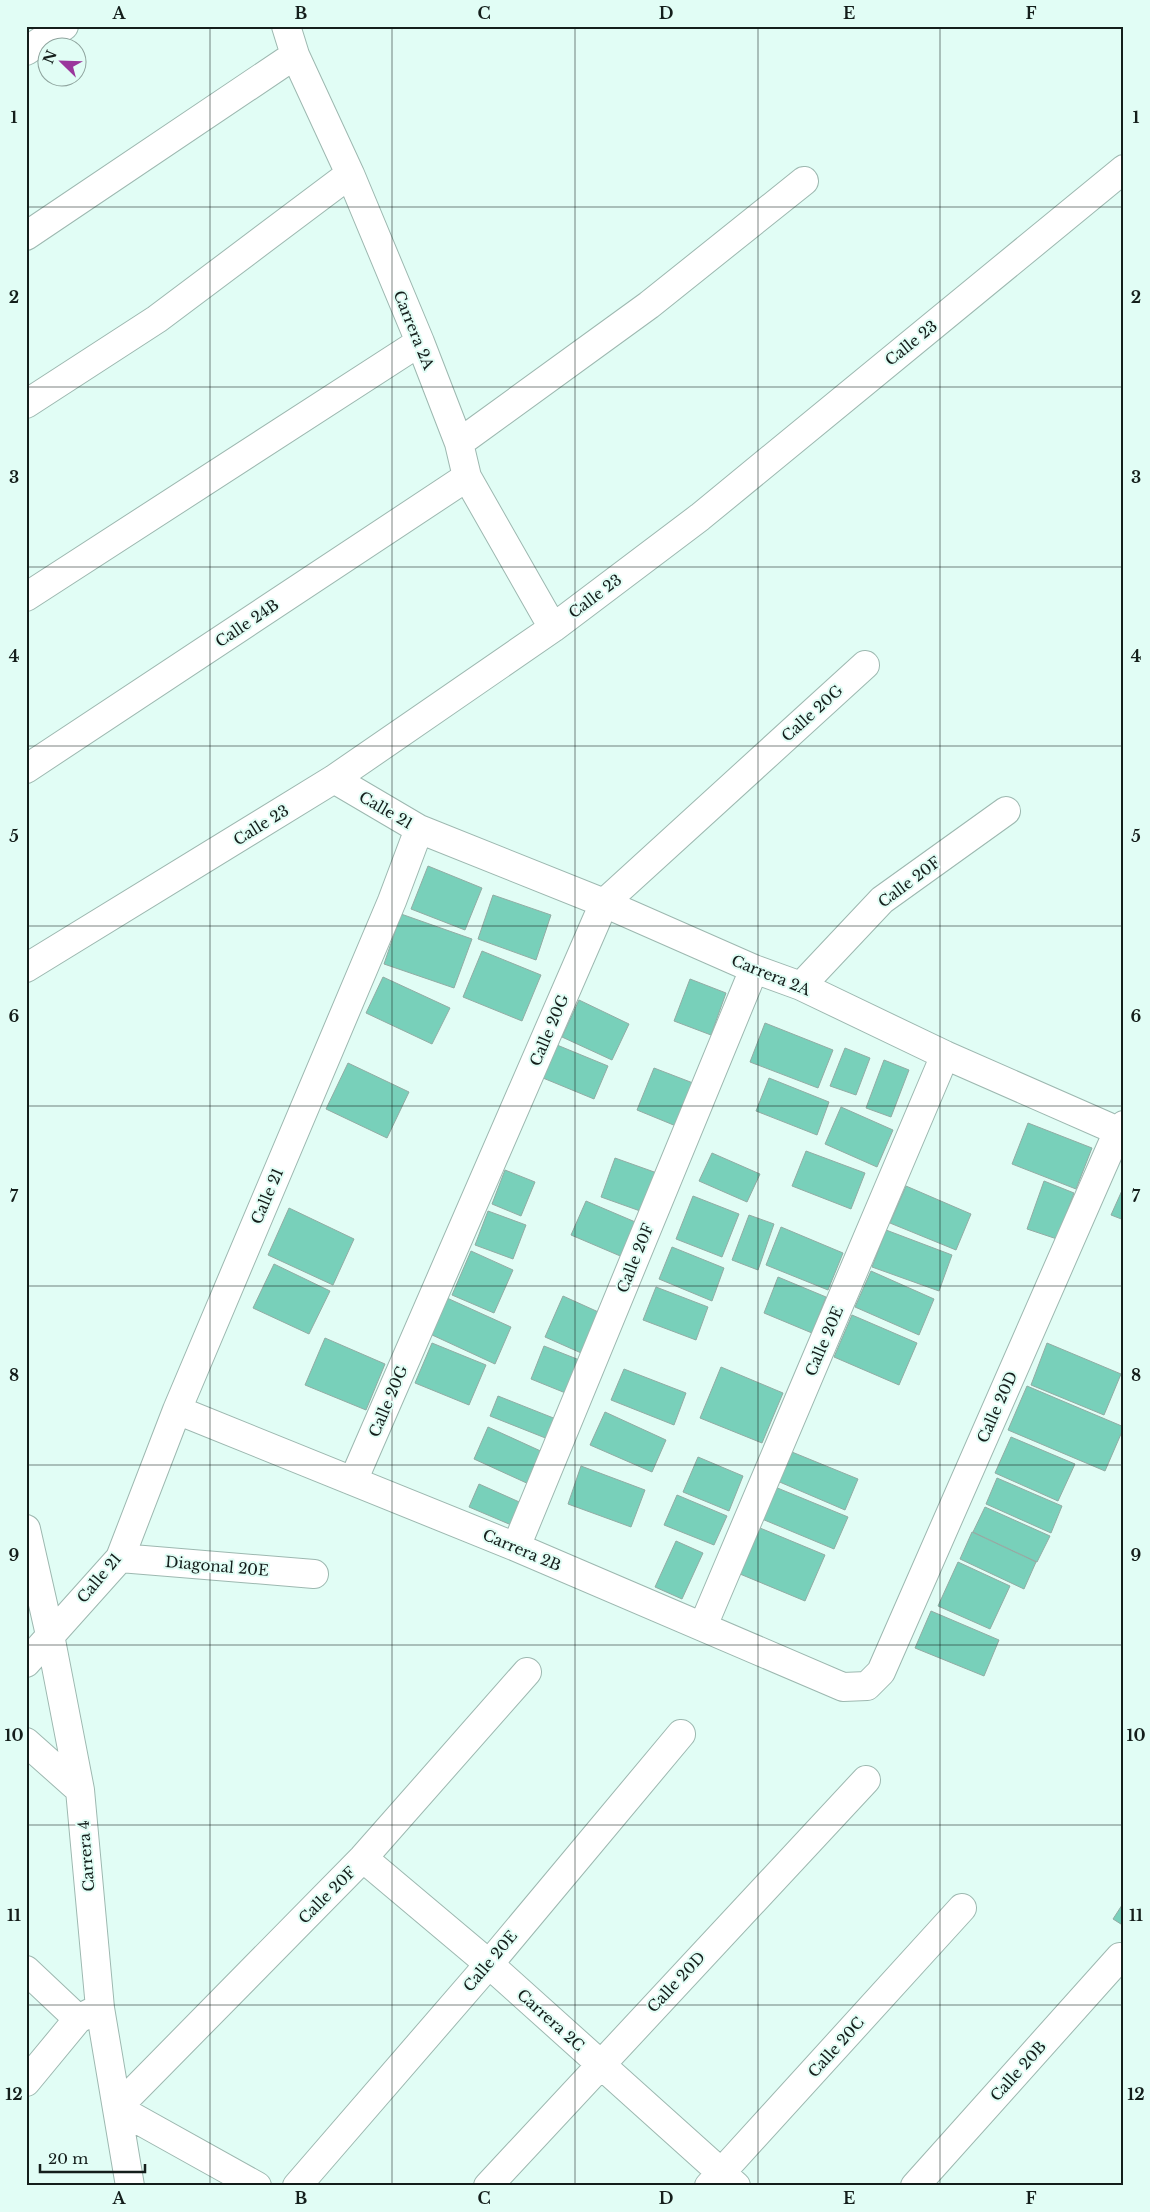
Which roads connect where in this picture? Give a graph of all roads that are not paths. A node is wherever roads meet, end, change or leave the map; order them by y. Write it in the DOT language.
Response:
graph roads {
  1 [pos="64,26"];
  2 [pos="286,26"];
  3 [pos="26,51"];
  4 [pos="295,55"];
  5 [pos="1124,169"];
  6 [pos="350,174"];
  7 [pos="804,181"];
  8 [pos="26,236"];
  9 [pos="420,342"];
  10 [pos="26,404"];
  11 [pos="459,443"];
  12 [pos="467,477"];
  13 [pos="26,597"];
  14 [pos="553,628"];
  15 [pos="865,665"];
  16 [pos="26,769"];
  17 [pos="334,779"];
  18 [pos="1006,811"];
  19 [pos="419,829"];
  20 [pos="604,903"];
  21 [pos="26,968"];
  22 [pos="754,969"];
  23 [pos="801,986"];
  24 [pos="946,1055"];
  25 [pos="1121,1128"];
  26 [pos="177,1410"];
  27 [pos="353,1481"];
  28 [pos="26,1529"];
  29 [pos="516,1547"];
  30 [pos="120,1558"];
  31 [pos="314,1574"];
  32 [pos="703,1626"];
  33 [pos="50,1635"];
  34 [pos="26,1663"];
  35 [pos="527,1672"];
  36 [pos="867,1686"];
  37 [pos="681,1734"];
  38 [pos="26,1742"];
  39 [pos="866,1780"];
  40 [pos="80,1790"];
  41 [pos="363,1858"];
  42 [pos="962,1908"];
  43 [pos="1120,1957"];
  44 [pos="489,1964"];
  45 [pos="26,1970"];
  46 [pos="89,2014"];
  47 [pos="600,2064"];
  48 [pos="26,2082"];
  49 [pos="117,2108"];
  50 [pos="722,2181"];
  51 [pos="130,2186"];
  52 [pos="257,2186"];
  53 [pos="297,2186"];
  54 [pos="488,2186"];
  55 [pos="915,2186"];
  1 -- 3 [label="street"];
  2 -- 4 [label="street, Carrera 2A"];
  4 -- 6 [label="street, Carrera 2A"];
  4 -- 8 [label="street"];
  5 -- 14 [label="street, Calle 23"];
  6 -- 9 [label="street, Carrera 2A"];
  6 -- 10 [label="street"];
  7 -- 11 [label="street"];
  9 -- 11 [label="street, Carrera 2A"];
  9 -- 13 [label="street"];
  11 -- 12 [label="street, Carrera 2A"];
  12 -- 14 [label="street, Carrera 2A"];
  12 -- 16 [label="street, Calle 24B"];
  14 -- 17 [label="street, Calle 23"];
  15 -- 20 [label="street, Calle 20G"];
  17 -- 19 [label="street, Calle 21"];
  17 -- 21 [label="street, Calle 23"];
  18 -- 23 [label="street, Calle 20F"];
  19 -- 20 [label="street, Carrera 2A"];
  19 -- 26 [label="street, Calle 21"];
  20 -- 22 [label="street, Carrera 2A"];
  20 -- 27 [label="street, Calle 20G"];
  22 -- 23 [label="street, Carrera 2A"];
  22 -- 29 [label="street, Calle 20F"];
  23 -- 24 [label="street, Carrera 2A"];
  24 -- 25 [label="street, Carrera 2A"];
  24 -- 32 [label="street, Calle 20E"];
  25 -- 36 [label="street, Calle 20D"];
  26 -- 27 [label="street, Carrera 2B"];
  26 -- 30 [label="street, Calle 21"];
  27 -- 29 [label="street, Carrera 2B"];
  28 -- 33 [label="street, Carrera 4"];
  29 -- 32 [label="street, Carrera 2B"];
  30 -- 31 [label="street, Diagonal 20E"];
  30 -- 33 [label="street, Calle 21"];
  32 -- 36 [label="street, Carrera 2B"];
  33 -- 34 [label="street, Calle 21"];
  33 -- 40 [label="street, Carrera 4"];
  35 -- 41 [label="street, Calle 20F"];
  37 -- 44 [label="street, Calle 20E"];
  38 -- 40 [label="street"];
  39 -- 47 [label="street, Calle 20D"];
  40 -- 46 [label="street, Carrera 4"];
  41 -- 44 [label="street, Carrera 2C"];
  41 -- 49 [label="street, Calle 20F"];
  42 -- 50 [label="street, Calle 20C"];
  43 -- 55 [label="street, Calle 20B"];
  44 -- 47 [label="street, Carrera 2C"];
  44 -- 53 [label="street, Calle 20E"];
  45 -- 46 [label="street"];
  46 -- 48 [label="street"];
  46 -- 49 [label="street, Carrera 4"];
  47 -- 50 [label="street, Carrera 2C"];
  47 -- 54 [label="street, Calle 20D"];
  49 -- 51 [label="street, Carrera 4"];
  49 -- 52 [label="street"];
}
